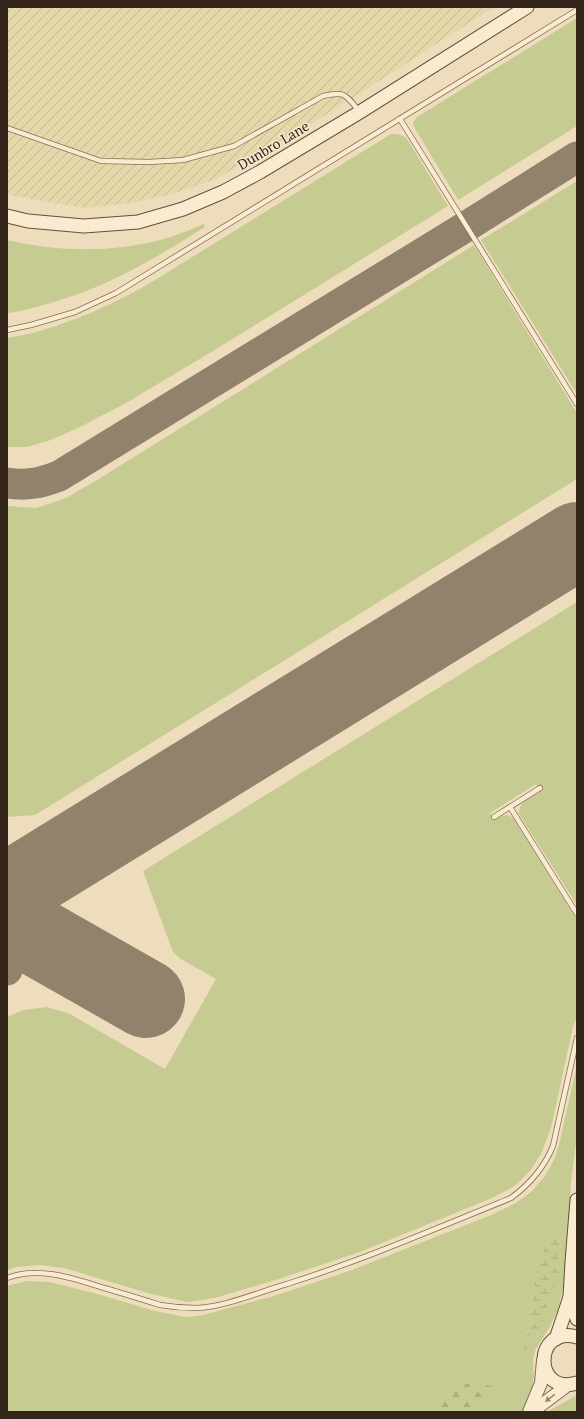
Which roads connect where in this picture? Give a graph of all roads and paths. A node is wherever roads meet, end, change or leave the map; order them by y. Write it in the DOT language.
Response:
graph roads {
  1 [pos="527,7"];
  2 [pos="577,10"];
  3 [pos="360,112"];
  4 [pos="400,119"];
  5 [pos="7,128"];
  6 [pos="7,216"];
  7 [pos="7,330"];
  8 [pos="577,404"];
  9 [pos="540,788"];
  10 [pos="510,807"];
  11 [pos="494,817"];
  12 [pos="577,914"];
  13 [pos="577,1038"];
  14 [pos="577,1200"];
  15 [pos="7,1278"];
  16 [pos="570,1297"];
  17 [pos="577,1319"];
  18 [pos="577,1337"];
  19 [pos="556,1339"];
  20 [pos="543,1359"];
  21 [pos="573,1384"];
  22 [pos="530,1412"];
  1 -- 3 [label="main road, Dunbro Lane"];
  2 -- 4 [label="lane"];
  3 -- 5 [label="lane"];
  3 -- 6 [label="main road, Dunbro Lane"];
  4 -- 7 [label="lane"];
  4 -- 8 [label="lane"];
  9 -- 10 [label="lane"];
  10 -- 11 [label="lane"];
  10 -- 12 [label="lane"];
  13 -- 15 [label="lane"];
  14 -- 16 [label="main road"];
  16 -- 17 [label="main road"];
  16 -- 19 [label="main road"];
  18 -- 19 [label="main road"];
  19 -- 20 [label="main road"];
  20 -- 21 [label="main road"];
  20 -- 22 [label="street"];
  21 -- 22 [label="street, one-way"];
}
